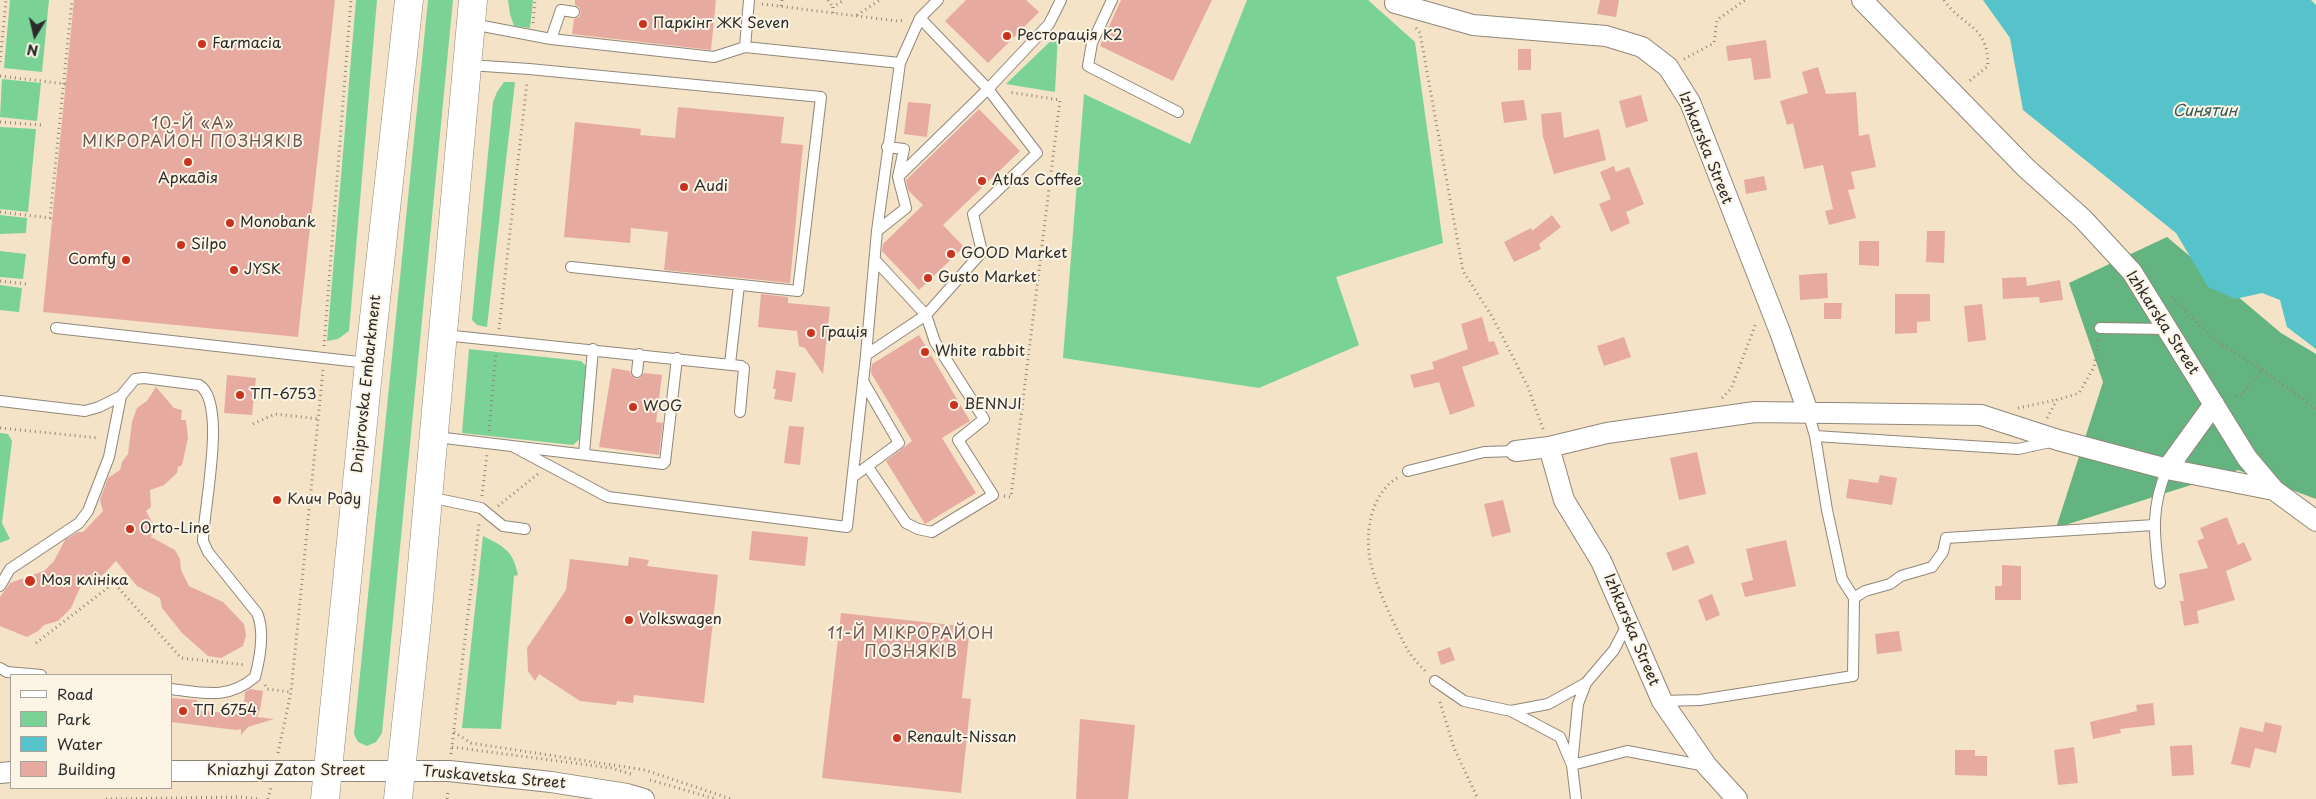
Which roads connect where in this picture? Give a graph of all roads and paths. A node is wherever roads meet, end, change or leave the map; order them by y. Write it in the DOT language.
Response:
graph roads {
  1 [pos="6,0"];
  2 [pos="72,0"];
  3 [pos="351,0"];
  4 [pos="409,0"];
  5 [pos="536,0"];
  6 [pos="782,0"];
  7 [pos="828,0"];
  8 [pos="844,0"];
  9 [pos="880,0"];
  10 [pos="938,0"];
  11 [pos="1061,0"];
  12 [pos="1112,0"];
  13 [pos="1745,0"];
  14 [pos="1862,0"];
  15 [pos="1944,0"];
  16 [pos="749,1"];
  17 [pos="1396,3"];
  18 [pos="781,6"];
  19 [pos="833,7"];
  20 [pos="472,12"];
  21 [pos="574,12"];
  22 [pos="833,13"];
  23 [pos="857,16"];
  24 [pos="920,18"];
  25 [pos="532,35"];
  26 [pos="551,39"];
  27 [pos="745,47"];
  28 [pos="0,62"];
  29 [pos="900,63"];
  30 [pos="468,65"];
  31 [pos="1668,67"];
  32 [pos="529,69"];
  33 [pos="0,76"];
  34 [pos="64,84"];
  35 [pos="988,89"];
  36 [pos="1954,94"];
  37 [pos="1178,112"];
  38 [pos="0,122"];
  39 [pos="42,126"];
  40 [pos="887,147"];
  41 [pos="898,177"];
  42 [pos="0,212"];
  43 [pos="877,232"];
  44 [pos="875,260"];
  45 [pos="571,266"];
  46 [pos="0,281"];
  47 [pos="28,284"];
  48 [pos="739,285"];
  49 [pos="2165,292"];
  50 [pos="1768,303"];
  51 [pos="926,315"];
  52 [pos="56,328"];
  53 [pos="2100,328"];
  54 [pos="2167,329"];
  55 [pos="442,335"];
  56 [pos="497,340"];
  57 [pos="593,349"];
  58 [pos="639,354"];
  59 [pos="866,356"];
  60 [pos="323,358"];
  61 [pos="677,358"];
  62 [pos="369,363"];
  63 [pos="730,364"];
  64 [pos="2262,370"];
  65 [pos="637,372"];
  66 [pos="863,381"];
  67 [pos="121,396"];
  68 [pos="0,401"];
  69 [pos="2214,404"];
  70 [pos="2316,408"];
  71 [pos="740,412"];
  72 [pos="1808,412"];
  73 [pos="319,419"];
  74 [pos="1698,420"];
  75 [pos="253,424"];
  76 [pos="0,428"];
  77 [pos="2038,434"];
  78 [pos="433,436"];
  79 [pos="1815,436"];
  80 [pos="112,439"];
  81 [pos="2058,440"];
  82 [pos="488,442"];
  83 [pos="514,447"];
  84 [pos="1549,448"];
  85 [pos="1516,451"];
  86 [pos="584,454"];
  87 [pos="550,465"];
  88 [pos="868,467"];
  89 [pos="2167,469"];
  90 [pos="1408,471"];
  91 [pos="854,476"];
  92 [pos="2274,490"];
  93 [pos="993,495"];
  94 [pos="428,496"];
  95 [pos="481,508"];
  96 [pos="2314,518"];
  97 [pos="2154,525"];
  98 [pos="525,529"];
  99 [pos="5,568"];
  100 [pos="2160,583"];
  101 [pos="0,586"];
  102 [pos="1854,598"];
  103 [pos="1628,622"];
  104 [pos="36,643"];
  105 [pos="258,667"];
  106 [pos="0,668"];
  107 [pos="30,674"];
  108 [pos="1434,681"];
  109 [pos="1586,683"];
  110 [pos="172,689"];
  111 [pos="291,692"];
  112 [pos="1662,701"];
  113 [pos="1511,711"];
  114 [pos="454,732"];
  115 [pos="1572,766"];
  116 [pos="1707,766"];
  117 [pos="172,771"];
  118 [pos="274,771"];
  119 [pos="328,771"];
  120 [pos="401,771"];
  121 [pos="450,771"];
  122 [pos="146,798"];
  123 [pos="106,799"];
  124 [pos="258,799"];
  125 [pos="268,799"];
  126 [pos="325,799"];
  127 [pos="398,799"];
  128 [pos="446,799"];
  129 [pos="644,799"];
  130 [pos="731,799"];
  131 [pos="1478,799"];
  132 [pos="1576,799"];
  133 [pos="1737,799"];
  1 -- 28 [label="path"];
  2 -- 34 [label="path"];
  3 -- 60 [label="path"];
  4 -- 62 [label="main road, Dniprovska Embarkment"];
  5 -- 25 [label="path"];
  6 -- 18 [label="path"];
  7 -- 19 [label="path"];
  8 -- 19 [label="path"];
  9 -- 23 [label="path"];
  10 -- 24 [label="lane"];
  11 -- 35 [label="lane"];
  12 -- 37 [label="lane"];
  13 -- 31 [label="path"];
  14 -- 36 [label="street, Izhkarska Street"];
  15 -- 36 [label="path"];
  16 -- 18 [label="path"];
  16 -- 27 [label="lane"];
  17 -- 31 [label="street, Izhkarska Street"];
  17 -- 84 [label="path"];
  18 -- 22 [label="path"];
  19 -- 22 [label="path"];
  20 -- 25 [label="lane"];
  20 -- 30 [label="main road"];
  21 -- 26 [label="lane"];
  22 -- 23 [label="path"];
  23 -- 24 [label="path"];
  24 -- 29 [label="lane"];
  24 -- 35 [label="lane"];
  25 -- 26 [label="lane"];
  26 -- 27 [label="lane"];
  27 -- 29 [label="lane"];
  29 -- 40 [label="lane"];
  30 -- 32 [label="lane"];
  30 -- 55 [label="main road"];
  31 -- 50 [label="street, Izhkarska Street"];
  32 -- 48 [label="lane"];
  32 -- 56 [label="path"];
  33 -- 34 [label="path"];
  34 -- 42 [label="path"];
  35 -- 41 [label="lane"];
  35 -- 51 [label="lane"];
  35 -- 93 [label="path"];
  36 -- 54 [label="street, Izhkarska Street"];
  38 -- 39 [label="path"];
  40 -- 41 [label="lane"];
  40 -- 43 [label="lane"];
  41 -- 43 [label="lane"];
  43 -- 44 [label="lane"];
  44 -- 51 [label="lane"];
  44 -- 59 [label="lane"];
  45 -- 48 [label="lane"];
  46 -- 47 [label="path"];
  48 -- 63 [label="lane"];
  49 -- 64 [label="path"];
  50 -- 72 [label="street, Izhkarska Street"];
  50 -- 74 [label="path"];
  51 -- 59 [label="lane"];
  51 -- 93 [label="lane"];
  52 -- 60 [label="lane"];
  53 -- 54 [label="lane"];
  53 -- 77 [label="path"];
  54 -- 69 [label="street, Izhkarska Street"];
  55 -- 56 [label="lane"];
  55 -- 78 [label="main road"];
  56 -- 57 [label="lane"];
  56 -- 82 [label="path"];
  57 -- 58 [label="lane"];
  57 -- 86 [label="lane"];
  58 -- 61 [label="lane"];
  58 -- 65 [label="lane"];
  59 -- 66 [label="lane"];
  60 -- 62 [label="lane"];
  60 -- 73 [label="path"];
  61 -- 63 [label="lane"];
  61 -- 86 [label="lane"];
  62 -- 119 [label="main road, Dniprovska Embarkment"];
  63 -- 71 [label="lane"];
  64 -- 69 [label="path"];
  64 -- 70 [label="path"];
  66 -- 88 [label="lane"];
  66 -- 91 [label="lane"];
  67 -- 68 [label="lane"];
  67 -- 80 [label="lane"];
  67 -- 105 [label="lane"];
  69 -- 89 [label="street"];
  69 -- 92 [label="street, Izhkarska Street"];
  72 -- 74 [label="street, Izhkarska Street"];
  72 -- 77 [label="street, Izhkarska Street"];
  72 -- 79 [label="lane"];
  73 -- 75 [label="path"];
  73 -- 111 [label="path"];
  74 -- 84 [label="street, Izhkarska Street"];
  76 -- 80 [label="path"];
  77 -- 81 [label="street, Izhkarska Street"];
  78 -- 82 [label="lane"];
  78 -- 94 [label="main road"];
  79 -- 81 [label="lane"];
  79 -- 102 [label="lane"];
  80 -- 99 [label="lane"];
  81 -- 89 [label="street, Izhkarska Street"];
  82 -- 83 [label="lane"];
  82 -- 95 [label="path"];
  83 -- 86 [label="lane"];
  83 -- 87 [label="lane"];
  84 -- 85 [label="street, Izhkarska Street"];
  84 -- 103 [label="street, Izhkarska Street"];
  85 -- 90 [label="lane"];
  87 -- 91 [label="lane"];
  87 -- 95 [label="path"];
  88 -- 91 [label="lane"];
  88 -- 93 [label="lane"];
  89 -- 92 [label="street, Izhkarska Street"];
  89 -- 97 [label="lane"];
  90 -- 108 [label="path"];
  92 -- 96 [label="street, Izhkarska Street"];
  94 -- 95 [label="lane"];
  94 -- 120 [label="main road"];
  95 -- 98 [label="lane"];
  95 -- 114 [label="path"];
  97 -- 100 [label="lane"];
  97 -- 102 [label="lane"];
  99 -- 101 [label="lane"];
  102 -- 112 [label="lane"];
  103 -- 109 [label="lane"];
  103 -- 112 [label="street, Izhkarska Street"];
  104 -- 105 [label="path"];
  105 -- 110 [label="lane"];
  105 -- 111 [label="path"];
  106 -- 107 [label="lane"];
  108 -- 113 [label="lane"];
  108 -- 131 [label="path"];
  109 -- 113 [label="lane"];
  109 -- 115 [label="lane"];
  111 -- 118 [label="path"];
  112 -- 116 [label="street, Izhkarska Street"];
  113 -- 115 [label="lane"];
  114 -- 121 [label="path"];
  114 -- 130 [label="path"];
  115 -- 116 [label="lane"];
  115 -- 132 [label="lane"];
  116 -- 133 [label="street, Izhkarska Street"];
  117 -- 118 [label="street, Kniazhyi Zaton Street"];
  118 -- 119 [label="street, Kniazhyi Zaton Street"];
  118 -- 125 [label="path"];
  119 -- 120 [label="street, Kniazhyi Zaton Street"];
  119 -- 126 [label="main road, Dniprovska Embarkment"];
  120 -- 121 [label="street, Truskavetska Street"];
  120 -- 127 [label="main road"];
  121 -- 128 [label="path"];
  121 -- 129 [label="street, Truskavetska Street"];
  122 -- 123 [label="path"];
  122 -- 124 [label="path"];
}
